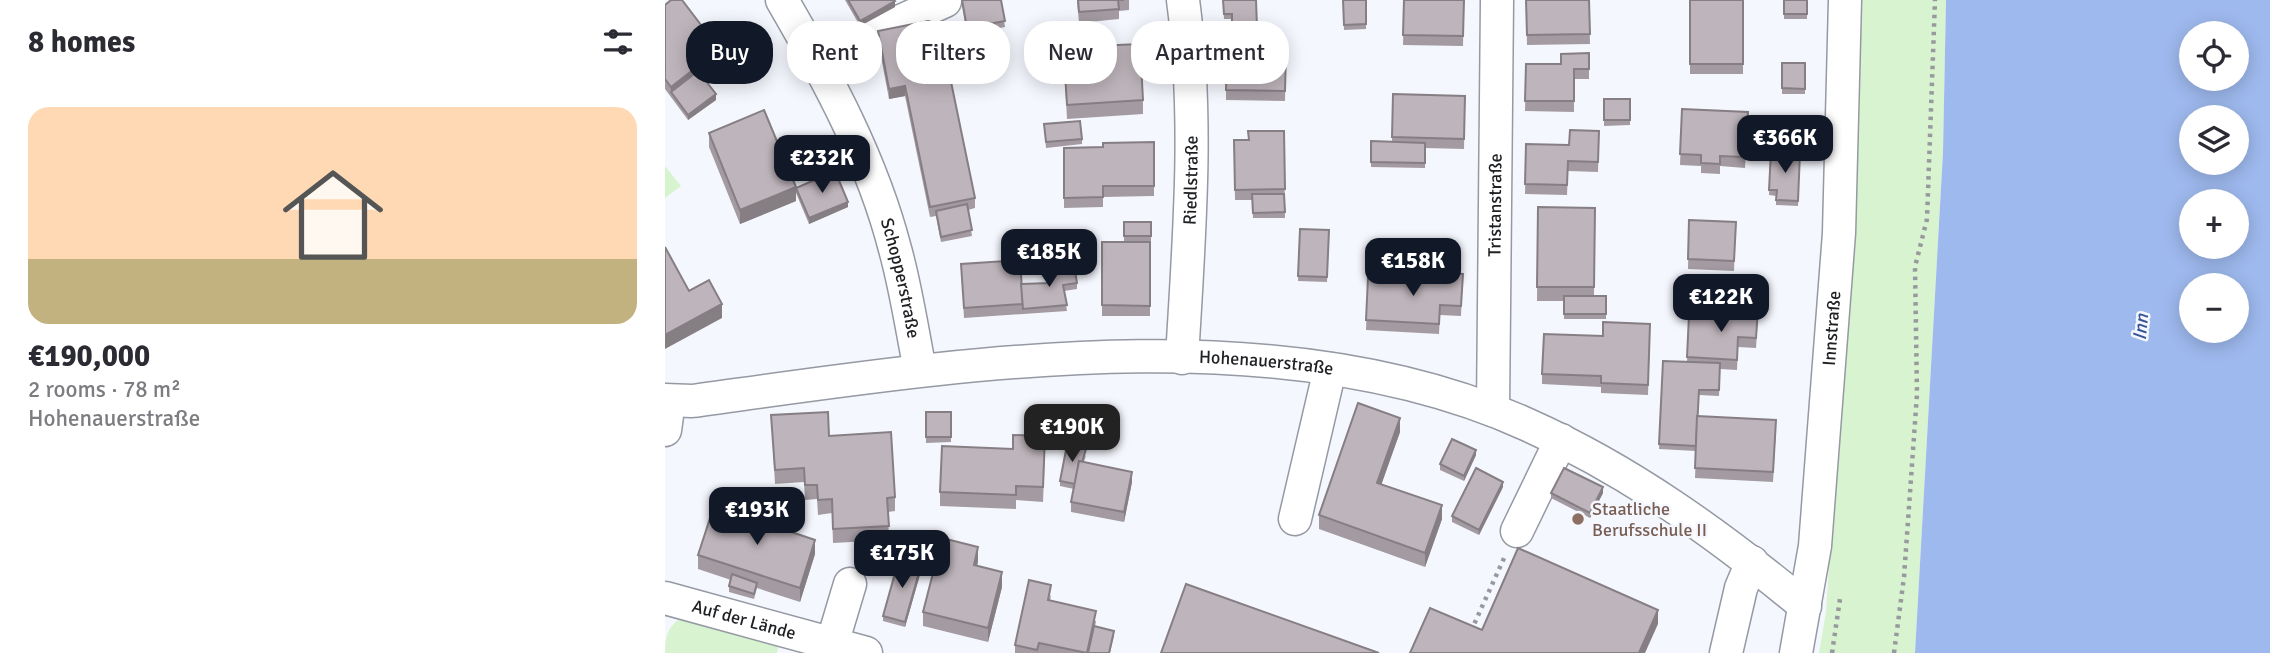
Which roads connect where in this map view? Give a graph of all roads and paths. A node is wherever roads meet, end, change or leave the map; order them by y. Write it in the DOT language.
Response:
graph roads {
  1 [pos="782,0"];
  2 [pos="1182,0"];
  3 [pos="1497,0"];
  4 [pos="1845,0"];
  5 [pos="1935,0"];
  6 [pos="944,1"];
  7 [pos="794,21"];
  8 [pos="882,29"];
  9 [pos="829,84"];
  10 [pos="1182,358"];
  11 [pos="1329,369"];
  12 [pos="920,370"];
  13 [pos="666,410"];
  14 [pos="1493,411"];
  15 [pos="1561,440"];
  16 [pos="1295,519"];
  17 [pos="1517,531"];
  18 [pos="1752,562"];
  19 [pos="850,584"];
  20 [pos="665,598"];
  21 [pos="1804,606"];
  22 [pos="1468,638"];
  23 [pos="832,644"];
  24 [pos="866,653"];
  25 [pos="1726,653"];
  26 [pos="1796,653"];
  27 [pos="1894,653"];
  1 -- 7 [label="street, Schopperstraße"];
  2 -- 10 [label="street, Riedlstraße"];
  3 -- 14 [label="street, Tristanstraße"];
  4 -- 21 [label="street, Innstraße"];
  5 -- 27 [label="path"];
  6 -- 8 [label="street"];
  9 -- 12 [label="street, Schopperstraße"];
  10 -- 11 [label="street, Hohenauerstraße"];
  10 -- 12 [label="street, Hohenauerstraße"];
  11 -- 14 [label="street, Hohenauerstraße"];
  11 -- 16 [label="street"];
  12 -- 13 [label="street, Hohenauerstraße"];
  14 -- 15 [label="street, Hohenauerstraße"];
  15 -- 17 [label="street"];
  15 -- 18 [label="street, Hohenauerstraße"];
  17 -- 22 [label="path"];
  18 -- 21 [label="street, Hohenauerstraße"];
  18 -- 25 [label="street"];
  19 -- 23 [label="street"];
  20 -- 23 [label="street, Auf der Lände"];
  21 -- 26 [label="street, Innstraße"];
  23 -- 24 [label="street, Auf der Lände"];
}
